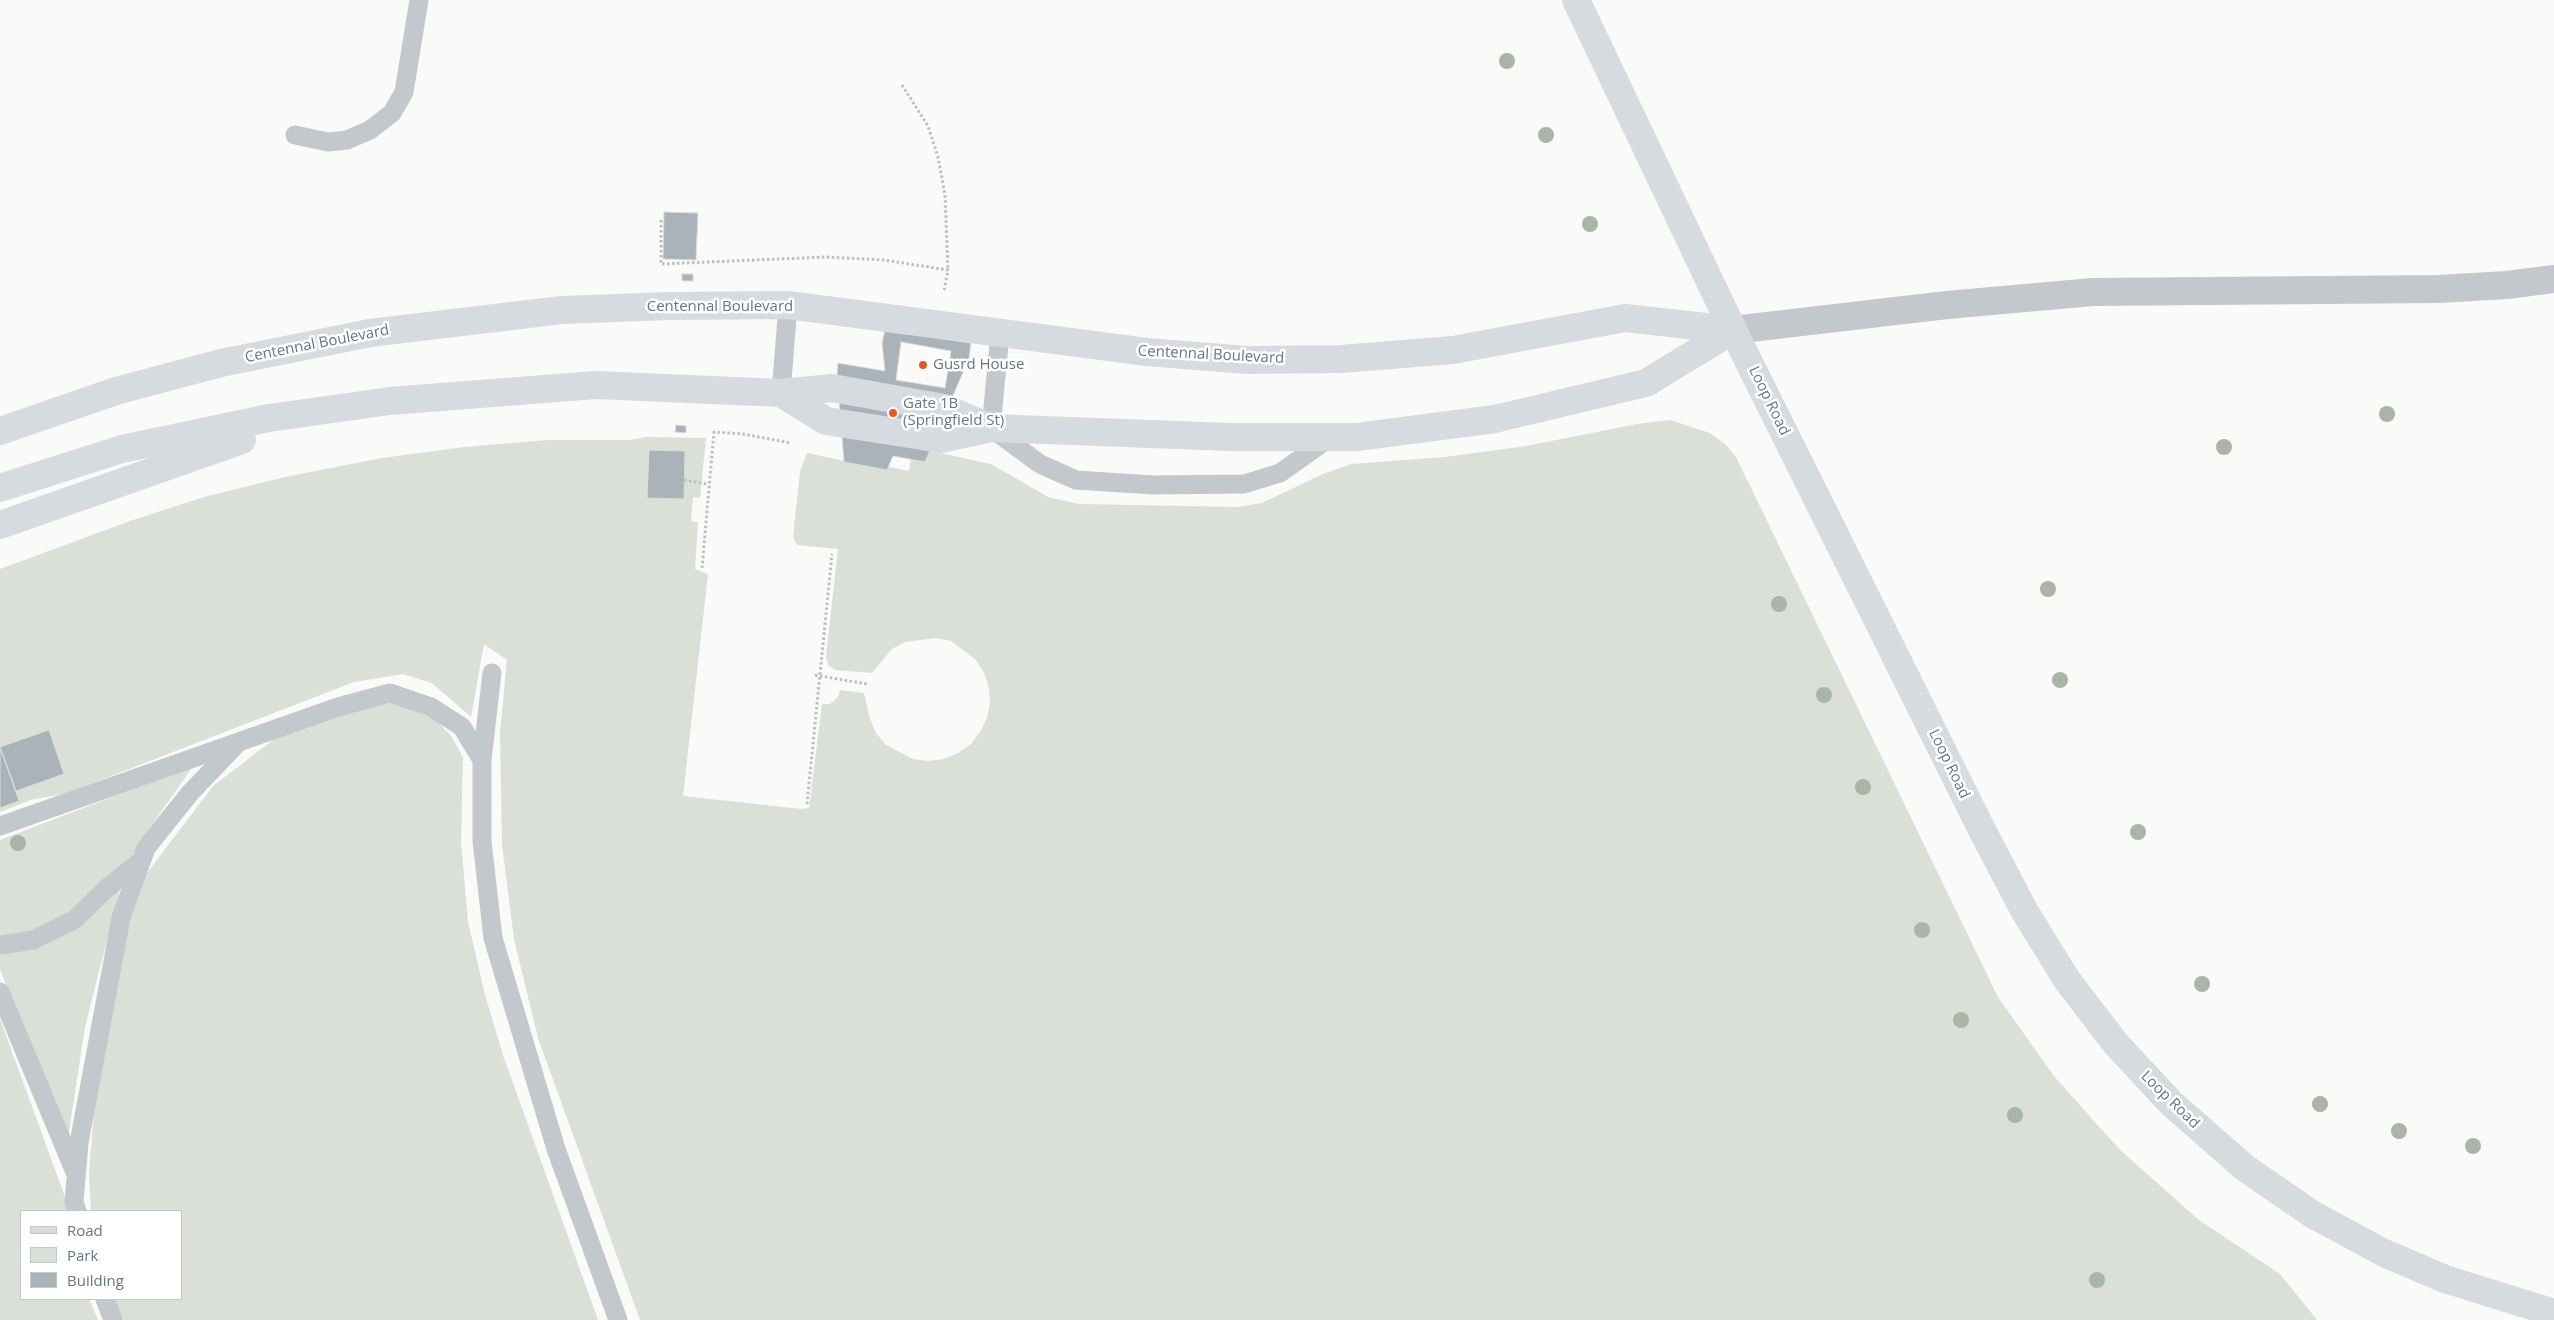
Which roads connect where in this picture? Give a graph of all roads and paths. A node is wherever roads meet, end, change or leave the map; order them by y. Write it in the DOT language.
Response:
graph roads {
  1 [pos="419,0"];
  2 [pos="1576,0"];
  3 [pos="902,85"];
  4 [pos="295,135"];
  5 [pos="660,220"];
  6 [pos="948,270"];
  7 [pos="2554,279"];
  8 [pos="788,305"];
  9 [pos="936,325"];
  10 [pos="1734,330"];
  11 [pos="1000,334"];
  12 [pos="781,393"];
  13 [pos="355,406"];
  14 [pos="990,428"];
  15 [pos="0,431"];
  16 [pos="714,432"];
  17 [pos="1332,436"];
  18 [pos="684,480"];
  19 [pos="708,484"];
  20 [pos="0,488"];
  21 [pos="0,525"];
  22 [pos="832,554"];
  23 [pos="702,568"];
  24 [pos="492,673"];
  25 [pos="815,675"];
  26 [pos="820,676"];
  27 [pos="867,684"];
  28 [pos="237,744"];
  29 [pos="482,760"];
  30 [pos="807,804"];
  31 [pos="0,826"];
  32 [pos="141,861"];
  33 [pos="0,945"];
  34 [pos="0,992"];
  35 [pos="76,1176"];
  36 [pos="77,1210"];
  37 [pos="105,1300"];
  38 [pos="2554,1313"];
  39 [pos="113,1320"];
  40 [pos="618,1320"];
  1 -- 4 [label="lane"];
  2 -- 10 [label="street, Loop Road"];
  3 -- 6 [label="path"];
  5 -- 6 [label="path"];
  6 -- 9 [label="path"];
  7 -- 10 [label="street"];
  8 -- 9 [label="street, Centennal Boulevard"];
  8 -- 12 [label="lane"];
  8 -- 15 [label="street, Centennal Boulevard"];
  9 -- 11 [label="street, Centennal Boulevard"];
  10 -- 11 [label="street, Centennal Boulevard"];
  10 -- 17 [label="street"];
  10 -- 38 [label="street, Loop Road"];
  11 -- 14 [label="lane"];
  12 -- 13 [label="street"];
  12 -- 14 [label="street"];
  13 -- 20 [label="street"];
  13 -- 21 [label="street"];
  14 -- 17 [label="street"];
  14 -- 17 [label="lane"];
  16 -- 19 [label="path"];
  18 -- 19 [label="path"];
  19 -- 23 [label="path"];
  22 -- 26 [label="path"];
  24 -- 29 [label="lane"];
  25 -- 26 [label="path"];
  26 -- 27 [label="path"];
  26 -- 30 [label="path"];
  28 -- 29 [label="lane"];
  28 -- 31 [label="lane"];
  28 -- 32 [label="lane"];
  29 -- 40 [label="lane"];
  32 -- 33 [label="lane"];
  32 -- 35 [label="lane"];
  34 -- 35 [label="lane"];
  35 -- 36 [label="lane"];
  37 -- 39 [label="lane"];
}
